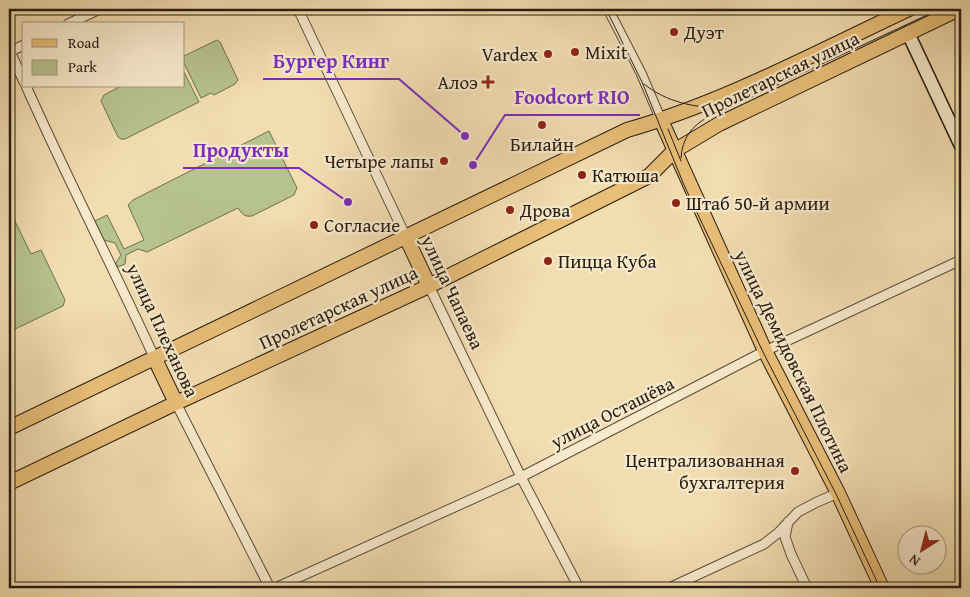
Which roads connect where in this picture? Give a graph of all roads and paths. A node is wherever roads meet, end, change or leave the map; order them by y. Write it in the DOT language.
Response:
graph roads {
  1 [pos="100,9"];
  2 [pos="298,9"];
  3 [pos="608,9"];
  4 [pos="959,9"];
  5 [pos="902,10"];
  6 [pos="72,22"];
  7 [pos="908,33"];
  8 [pos="22,46"];
  9 [pos="9,51"];
  10 [pos="22,78"];
  11 [pos="27,88"];
  12 [pos="661,120"];
  13 [pos="961,146"];
  14 [pos="674,151"];
  15 [pos="406,237"];
  16 [pos="961,260"];
  17 [pos="429,286"];
  18 [pos="765,351"];
  19 [pos="155,359"];
  20 [pos="176,403"];
  21 [pos="9,428"];
  22 [pos="521,477"];
  23 [pos="9,483"];
  24 [pos="838,493"];
  25 [pos="788,522"];
  26 [pos="270,588"];
  27 [pos="275,588"];
  28 [pos="579,588"];
  29 [pos="669,588"];
  30 [pos="808,588"];
  31 [pos="882,588"];
  1 -- 6 [label="street"];
  2 -- 15 [label="street, улица Чапаева"];
  3 -- 12 [label="street"];
  4 -- 7 [label="main road, Пролетарская улица"];
  5 -- 7 [label="main road"];
  5 -- 12 [label="main road, Пролетарская улица"];
  7 -- 13 [label="street"];
  7 -- 14 [label="main road, Пролетарская улица"];
  8 -- 9 [label="street"];
  9 -- 10 [label="street"];
  11 -- 19 [label="street, улица Плеханова"];
  12 -- 14 [label="main road"];
  12 -- 15 [label="main road, Пролетарская улица"];
  14 -- 17 [label="main road, Пролетарская улица"];
  14 -- 18 [label="main road, улица Демидовская Плотина"];
  15 -- 17 [label="main road, улица Чапаева"];
  15 -- 19 [label="main road, Пролетарская улица"];
  16 -- 18 [label="street, улица Осташёва"];
  17 -- 20 [label="main road, Пролетарская улица"];
  17 -- 22 [label="street, улица Чапаева"];
  18 -- 22 [label="street, улица Осташёва"];
  18 -- 24 [label="main road, улица Демидовская Плотина"];
  19 -- 20 [label="main road, улица Плеханова"];
  19 -- 21 [label="main road, Пролетарская улица"];
  20 -- 23 [label="main road, Пролетарская улица"];
  20 -- 26 [label="street, улица Плеханова"];
  22 -- 27 [label="street, улица Осташёва"];
  22 -- 28 [label="street, улица Чапаева"];
  24 -- 25 [label="street"];
  24 -- 31 [label="main road, улица Демидовская Плотина"];
  25 -- 29 [label="street"];
  25 -- 30 [label="street"];
}
